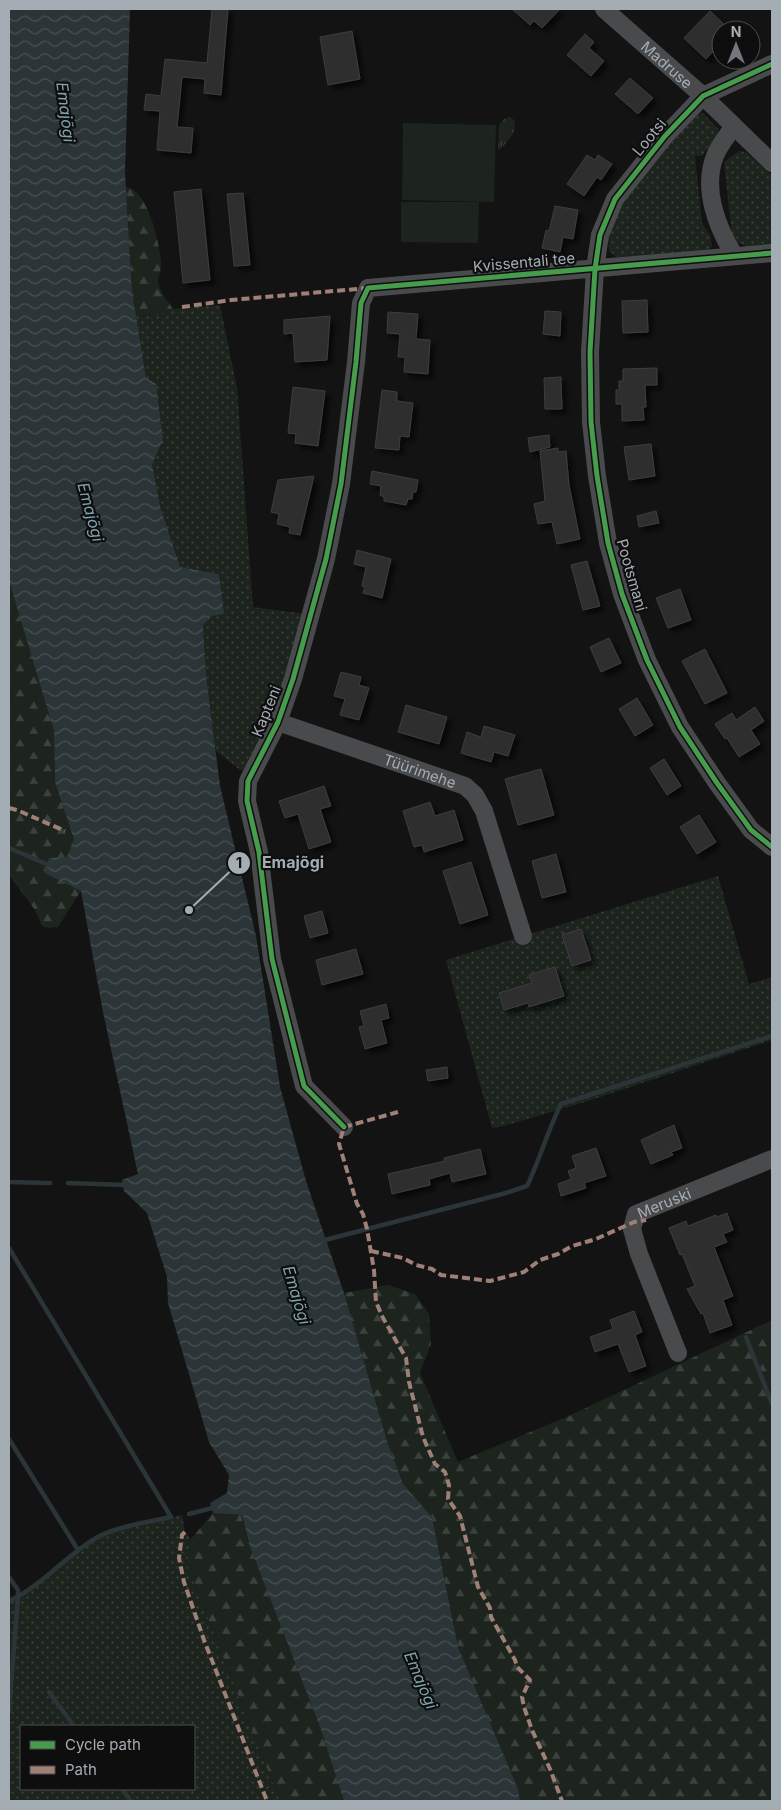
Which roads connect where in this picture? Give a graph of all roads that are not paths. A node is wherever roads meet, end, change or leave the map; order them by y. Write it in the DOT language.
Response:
graph roads {
  1 [pos="604,9"];
  2 [pos="772,64"];
  3 [pos="703,96"];
  4 [pos="734,126"];
  5 [pos="772,163"];
  6 [pos="772,252"];
  7 [pos="734,255"];
  8 [pos="595,268"];
  9 [pos="368,288"];
  10 [pos="278,722"];
  11 [pos="772,847"];
  12 [pos="522,936"];
  13 [pos="344,1127"];
  14 [pos="772,1159"];
  15 [pos="678,1353"];
  1 -- 3 [label="street, Madruse"];
  2 -- 3 [label="street, Lootsi"];
  3 -- 4 [label="street, Madruse"];
  3 -- 8 [label="street, Lootsi"];
  4 -- 5 [label="street, Madruse"];
  4 -- 7 [label="street"];
  6 -- 7 [label="street, Kvissentali tee"];
  7 -- 8 [label="street, Kvissentali tee"];
  8 -- 9 [label="street, Kvissentali tee"];
  8 -- 11 [label="street, Pootsmani"];
  9 -- 10 [label="street, Kapteni"];
  10 -- 12 [label="street, Tüürimehe"];
  10 -- 13 [label="street, Kapteni"];
  14 -- 15 [label="street, Meruski"];
}
